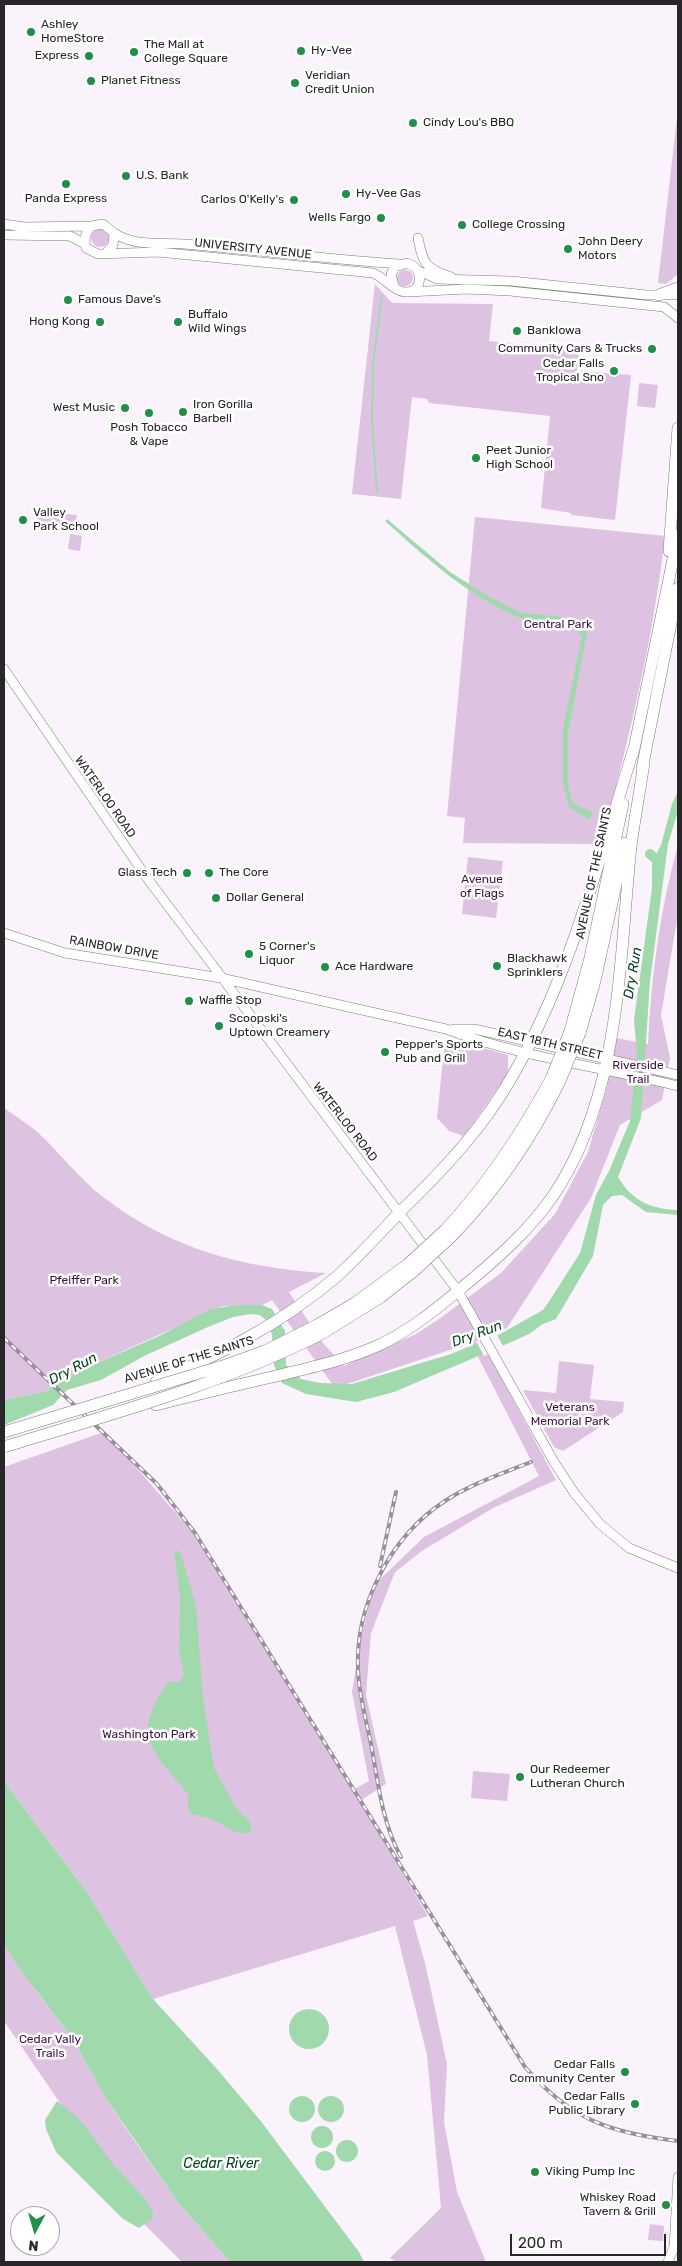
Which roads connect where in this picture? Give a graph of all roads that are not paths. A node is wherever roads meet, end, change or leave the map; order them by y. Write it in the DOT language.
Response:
graph roads {
  1 [pos="6,225"];
  2 [pos="91,226"];
  3 [pos="114,233"];
  4 [pos="4,235"];
  5 [pos="418,238"];
  6 [pos="85,244"];
  7 [pos="106,253"];
  8 [pos="269,253"];
  9 [pos="224,258"];
  10 [pos="319,258"];
  11 [pos="268,263"];
  12 [pos="399,264"];
  13 [pos="418,271"];
  14 [pos="458,280"];
  15 [pos="511,281"];
  16 [pos="553,285"];
  17 [pos="394,286"];
  18 [pos="678,288"];
  19 [pos="466,289"];
  20 [pos="510,291"];
  21 [pos="406,292"];
  22 [pos="678,295"];
  23 [pos="659,296"];
  24 [pos="678,304"];
  25 [pos="678,317"];
  26 [pos="678,428"];
  27 [pos="678,535"];
  28 [pos="672,554"];
  29 [pos="678,588"];
  30 [pos="678,617"];
  31 [pos="664,664"];
  32 [pos="4,669"];
  33 [pos="634,748"];
  34 [pos="644,762"];
  35 [pos="4,933"];
  36 [pos="221,978"];
  37 [pos="446,1029"];
  38 [pos="575,1032"];
  39 [pos="530,1041"];
  40 [pos="524,1052"];
  41 [pos="606,1057"];
  42 [pos="604,1069"];
  43 [pos="678,1075"];
  44 [pos="678,1086"];
  45 [pos="400,1212"];
  46 [pos="458,1291"];
  47 [pos="321,1329"];
  48 [pos="132,1392"];
  49 [pos="96,1419"];
  50 [pos="4,1432"];
  51 [pos="4,1447"];
  52 [pos="678,1568"];
  53 [pos="678,2177"];
  54 [pos="668,2262"];
  1 -- 2 [label="main road"];
  2 -- 3 [label="main road"];
  2 -- 6 [label="main road"];
  3 -- 7 [label="main road"];
  3 -- 8 [label="main road, UNIVERSITY AVENUE"];
  4 -- 6 [label="main road"];
  5 -- 14 [label="main road"];
  6 -- 7 [label="main road"];
  7 -- 9 [label="main road, UNIVERSITY AVENUE"];
  8 -- 9 [label="main road"];
  8 -- 10 [label="main road, UNIVERSITY AVENUE"];
  9 -- 11 [label="main road, UNIVERSITY AVENUE"];
  10 -- 11 [label="main road"];
  10 -- 12 [label="main road, UNIVERSITY AVENUE"];
  11 -- 17 [label="main road, UNIVERSITY AVENUE"];
  12 -- 13 [label="main road"];
  12 -- 17 [label="main road"];
  13 -- 14 [label="main road"];
  13 -- 21 [label="main road"];
  14 -- 15 [label="main road"];
  15 -- 16 [label="main road"];
  15 -- 19 [label="main road"];
  16 -- 20 [label="main road"];
  16 -- 23 [label="main road"];
  17 -- 21 [label="main road"];
  18 -- 23 [label="highway"];
  19 -- 20 [label="main road"];
  19 -- 21 [label="main road"];
  20 -- 25 [label="main road"];
  22 -- 23 [label="main road"];
  24 -- 25 [label="main road"];
  26 -- 28 [label="highway"];
  27 -- 28 [label="highway"];
  28 -- 33 [label="highway, AVENUE OF THE SAINTS"];
  29 -- 31 [label="highway, AVENUE OF THE SAINTS"];
  30 -- 31 [label="highway"];
  31 -- 34 [label="highway, AVENUE OF THE SAINTS"];
  32 -- 36 [label="main road, WATERLOO ROAD"];
  33 -- 38 [label="highway, AVENUE OF THE SAINTS"];
  33 -- 39 [label="highway"];
  34 -- 38 [label="highway, AVENUE OF THE SAINTS"];
  34 -- 41 [label="highway"];
  35 -- 36 [label="main road, RAINBOW DRIVE"];
  36 -- 37 [label="main road, EAST 18TH STREET"];
  36 -- 45 [label="main road, WATERLOO ROAD"];
  37 -- 39 [label="main road, EAST 18TH STREET"];
  37 -- 40 [label="main road, EAST 18TH STREET"];
  38 -- 47 [label="highway, AVENUE OF THE SAINTS, bridge"];
  39 -- 40 [label="highway"];
  39 -- 41 [label="main road, EAST 18TH STREET"];
  40 -- 42 [label="main road, EAST 18TH STREET"];
  40 -- 45 [label="highway"];
  41 -- 42 [label="highway"];
  41 -- 43 [label="main road, EAST 18TH STREET"];
  42 -- 44 [label="main road, EAST 18TH STREET"];
  42 -- 46 [label="highway"];
  45 -- 46 [label="main road, WATERLOO ROAD"];
  45 -- 48 [label="highway, bridge"];
  46 -- 49 [label="highway, bridge"];
  46 -- 52 [label="main road, WATERLOO ROAD"];
  47 -- 48 [label="highway, AVENUE OF THE SAINTS, bridge"];
  47 -- 49 [label="highway, AVENUE OF THE SAINTS, bridge"];
  48 -- 50 [label="highway, AVENUE OF THE SAINTS, bridge"];
  49 -- 51 [label="highway, AVENUE OF THE SAINTS, bridge"];
  53 -- 54 [label="main road"];
}
